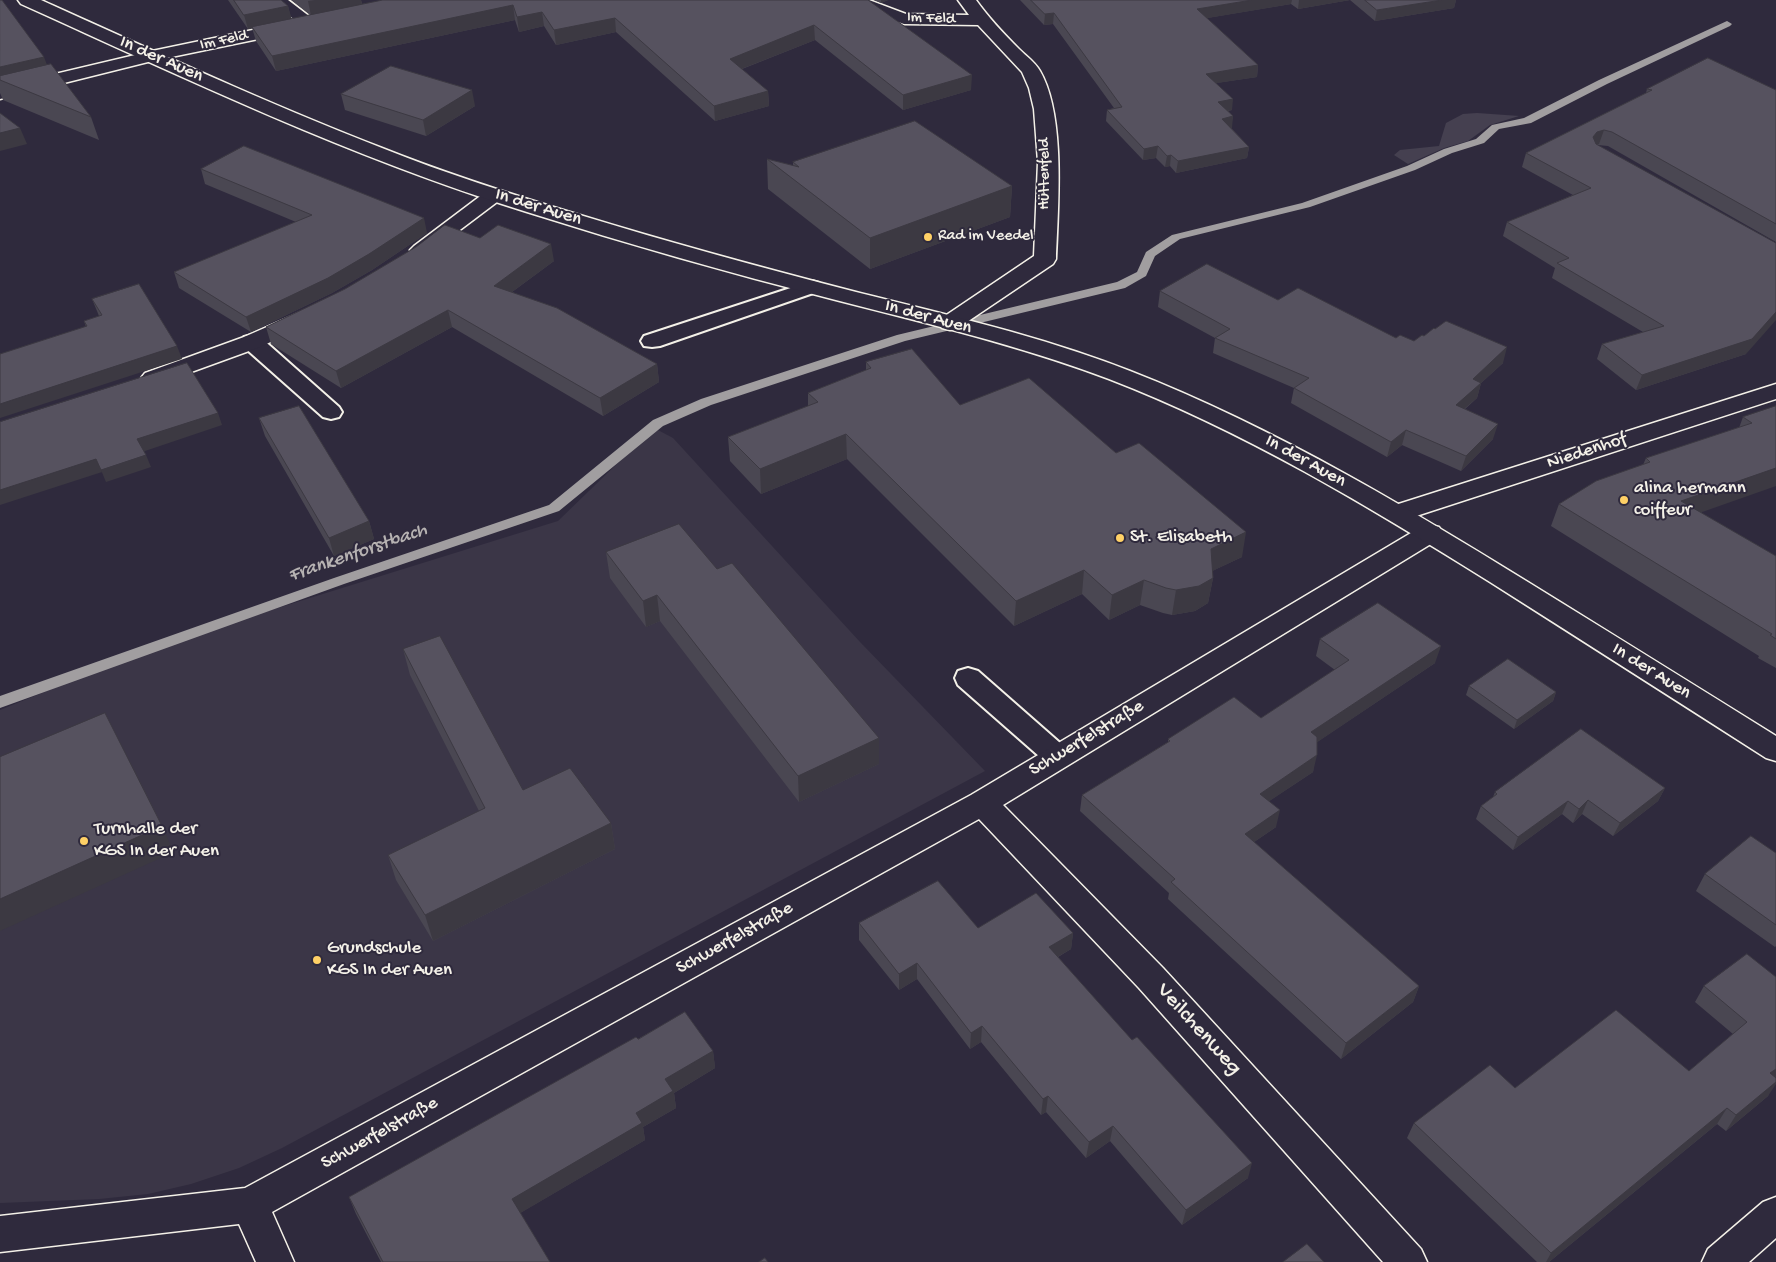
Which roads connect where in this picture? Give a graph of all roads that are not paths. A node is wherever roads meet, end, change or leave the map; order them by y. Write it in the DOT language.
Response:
graph roads {
  1 [pos="27,0"];
  2 [pos="277,0"];
  3 [pos="853,0"];
  4 [pos="974,1"];
  5 [pos="329,19"];
  6 [pos="982,20"];
  7 [pos="310,23"];
  8 [pos="152,56"];
  9 [pos="0,93"];
  10 [pos="494,195"];
  11 [pos="403,262"];
  12 [pos="812,287"];
  13 [pos="323,309"];
  14 [pos="963,322"];
  15 [pos="652,341"];
  16 [pos="252,342"];
  17 [pos="136,384"];
  18 [pos="1776,391"];
  19 [pos="331,412"];
  20 [pos="1398,513"];
  21 [pos="1430,533"];
  22 [pos="968,678"];
  23 [pos="1776,750"];
  24 [pos="1058,757"];
  25 [pos="982,804"];
  26 [pos="250,1205"];
  27 [pos="1776,1214"];
  28 [pos="0,1234"];
  29 [pos="275,1262"];
  30 [pos="1408,1262"];
  31 [pos="1721,1262"];
  1 -- 8 [label="street, In der Auen"];
  2 -- 7 [label="lane"];
  3 -- 6 [label="street, Im Feld"];
  4 -- 6 [label="street, Hüttenfeld"];
  5 -- 7 [label="street, Im Feld"];
  6 -- 14 [label="street, Hüttenfeld"];
  7 -- 8 [label="street, Im Feld"];
  8 -- 9 [label="street, Im Feld"];
  8 -- 10 [label="street, In der Auen"];
  10 -- 11 [label="street"];
  10 -- 12 [label="street, In der Auen"];
  12 -- 14 [label="street, In der Auen"];
  12 -- 15 [label="lane"];
  13 -- 16 [label="street"];
  14 -- 20 [label="street, In der Auen"];
  16 -- 17 [label="street"];
  16 -- 19 [label="lane"];
  18 -- 20 [label="street, Niedenhof"];
  20 -- 21 [label="street, In der Auen"];
  21 -- 23 [label="street, In der Auen"];
  21 -- 24 [label="street, Schwerfelstraße"];
  22 -- 24 [label="lane"];
  24 -- 25 [label="street, Schwerfelstraße"];
  25 -- 26 [label="street, Schwerfelstraße"];
  25 -- 30 [label="street, Veilchenweg"];
  26 -- 28 [label="street, Schwerfelstraße"];
  26 -- 29 [label="street"];
  27 -- 31 [label="street"];
}
